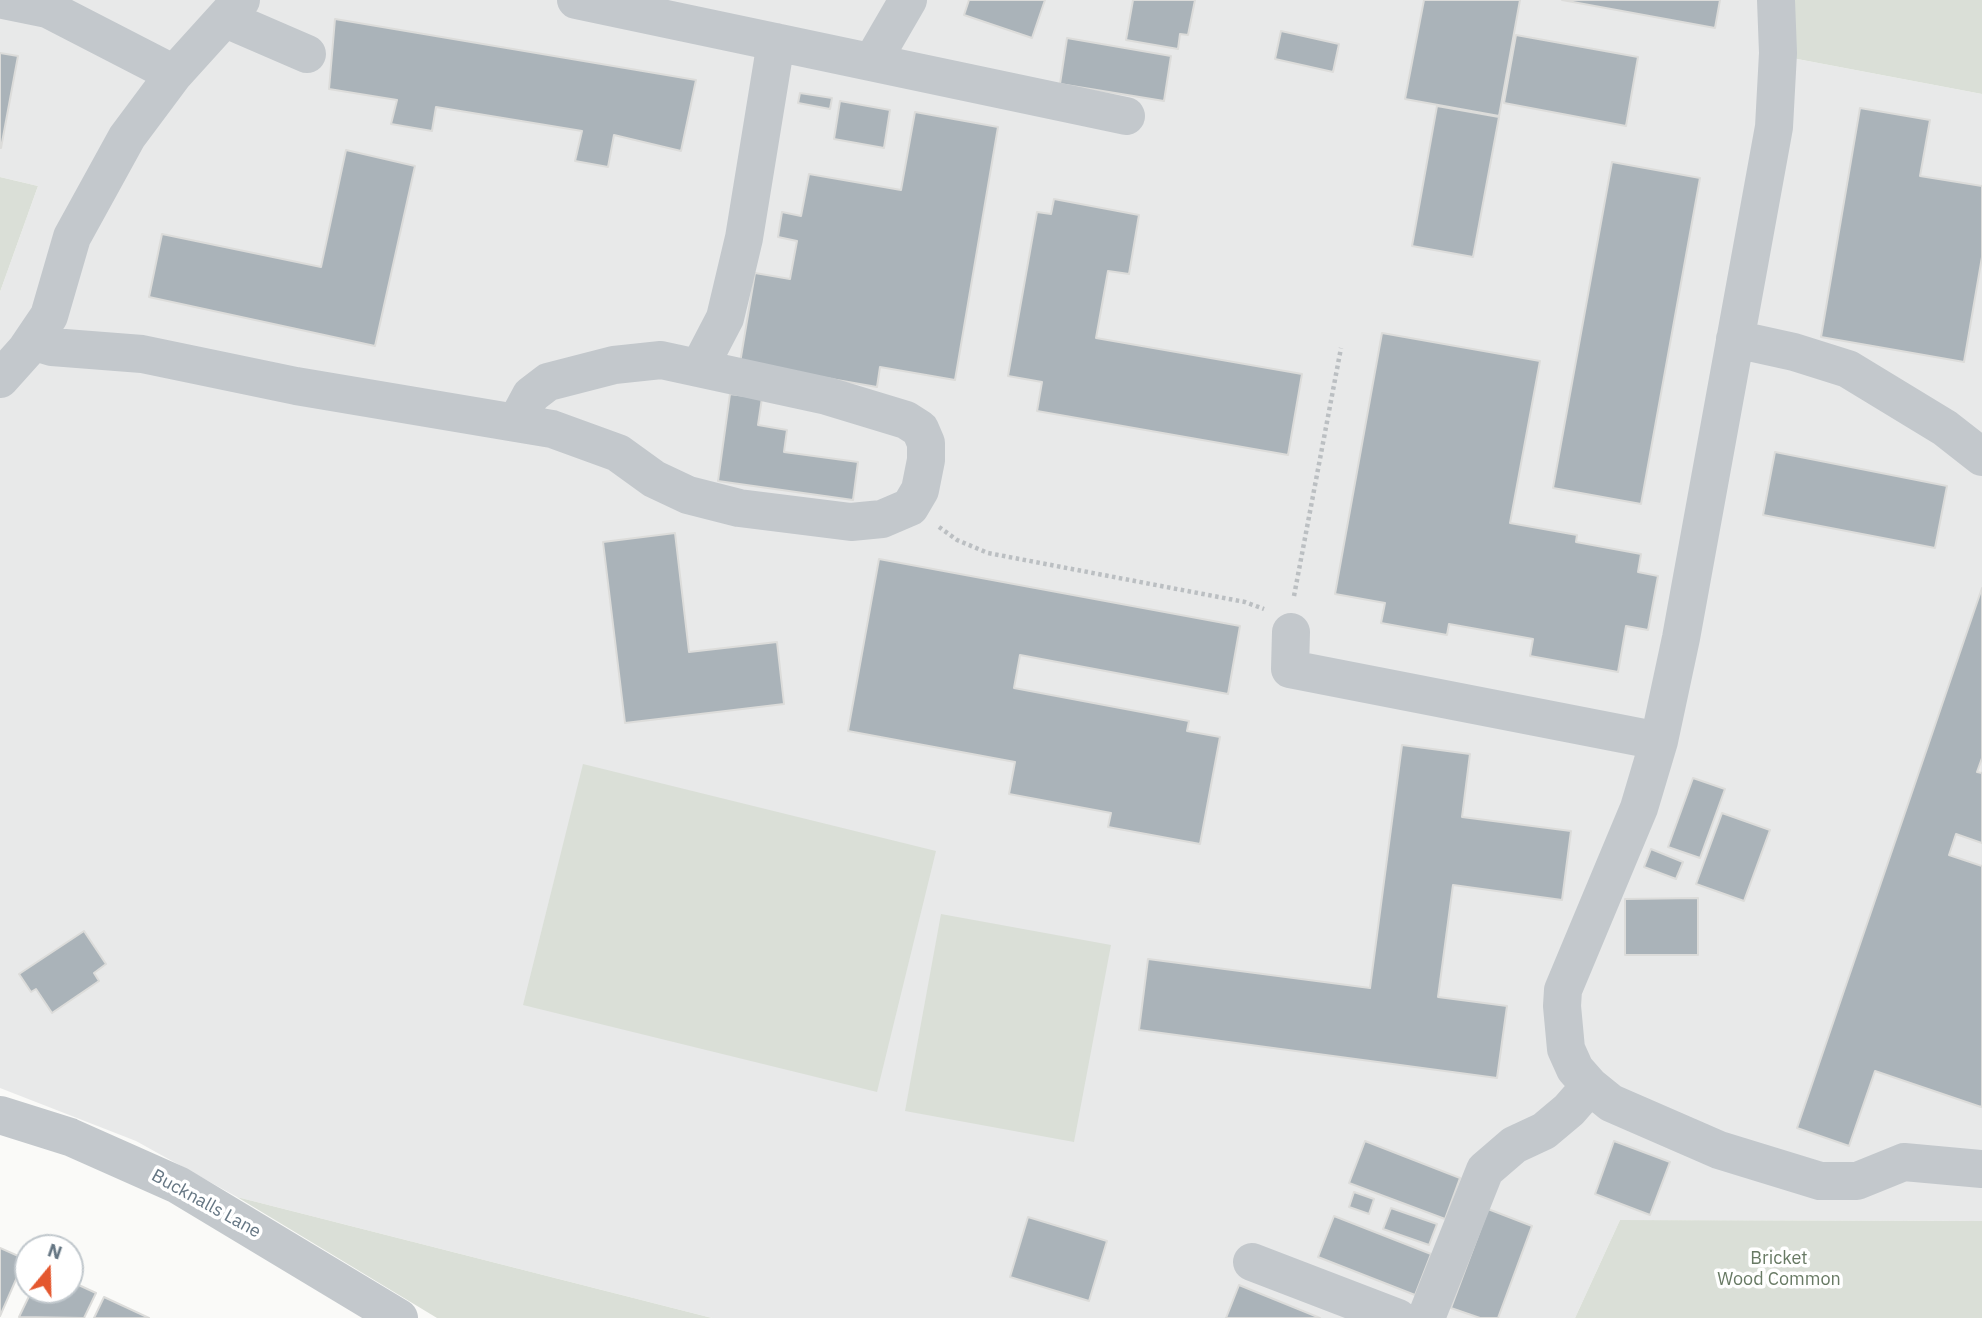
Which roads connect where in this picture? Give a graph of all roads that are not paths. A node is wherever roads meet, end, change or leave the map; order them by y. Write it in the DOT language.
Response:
graph roads {
  1 [pos="3,0"];
  2 [pos="576,0"];
  3 [pos="908,0"];
  4 [pos="1776,0"];
  5 [pos="234,9"];
  6 [pos="776,42"];
  7 [pos="307,54"];
  8 [pos="872,62"];
  9 [pos="174,74"];
  10 [pos="1126,116"];
  11 [pos="1735,339"];
  12 [pos="33,341"];
  13 [pos="699,368"];
  14 [pos="0,379"];
  15 [pos="516,423"];
  16 [pos="1982,457"];
  17 [pos="1291,632"];
  18 [pos="1659,741"];
  19 [pos="1590,1086"];
  20 [pos="0,1115"];
  21 [pos="1982,1169"];
  22 [pos="1252,1262"];
  23 [pos="399,1318"];
  24 [pos="1398,1318"];
  25 [pos="1426,1318"];
  1 -- 9 [label="street"];
  2 -- 6 [label="street"];
  3 -- 8 [label="street"];
  4 -- 11 [label="street"];
  5 -- 7 [label="street"];
  5 -- 9 [label="street"];
  6 -- 8 [label="street"];
  6 -- 13 [label="street"];
  8 -- 10 [label="street"];
  9 -- 12 [label="street"];
  11 -- 16 [label="street"];
  11 -- 18 [label="street"];
  12 -- 14 [label="street"];
  12 -- 15 [label="street"];
  13 -- 15 [label="street"];
  13 -- 15 [label="street"];
  17 -- 18 [label="street"];
  18 -- 19 [label="street"];
  19 -- 21 [label="street"];
  19 -- 25 [label="street"];
  20 -- 23 [label="street, Bucknalls Lane"];
  22 -- 24 [label="street"];
}
